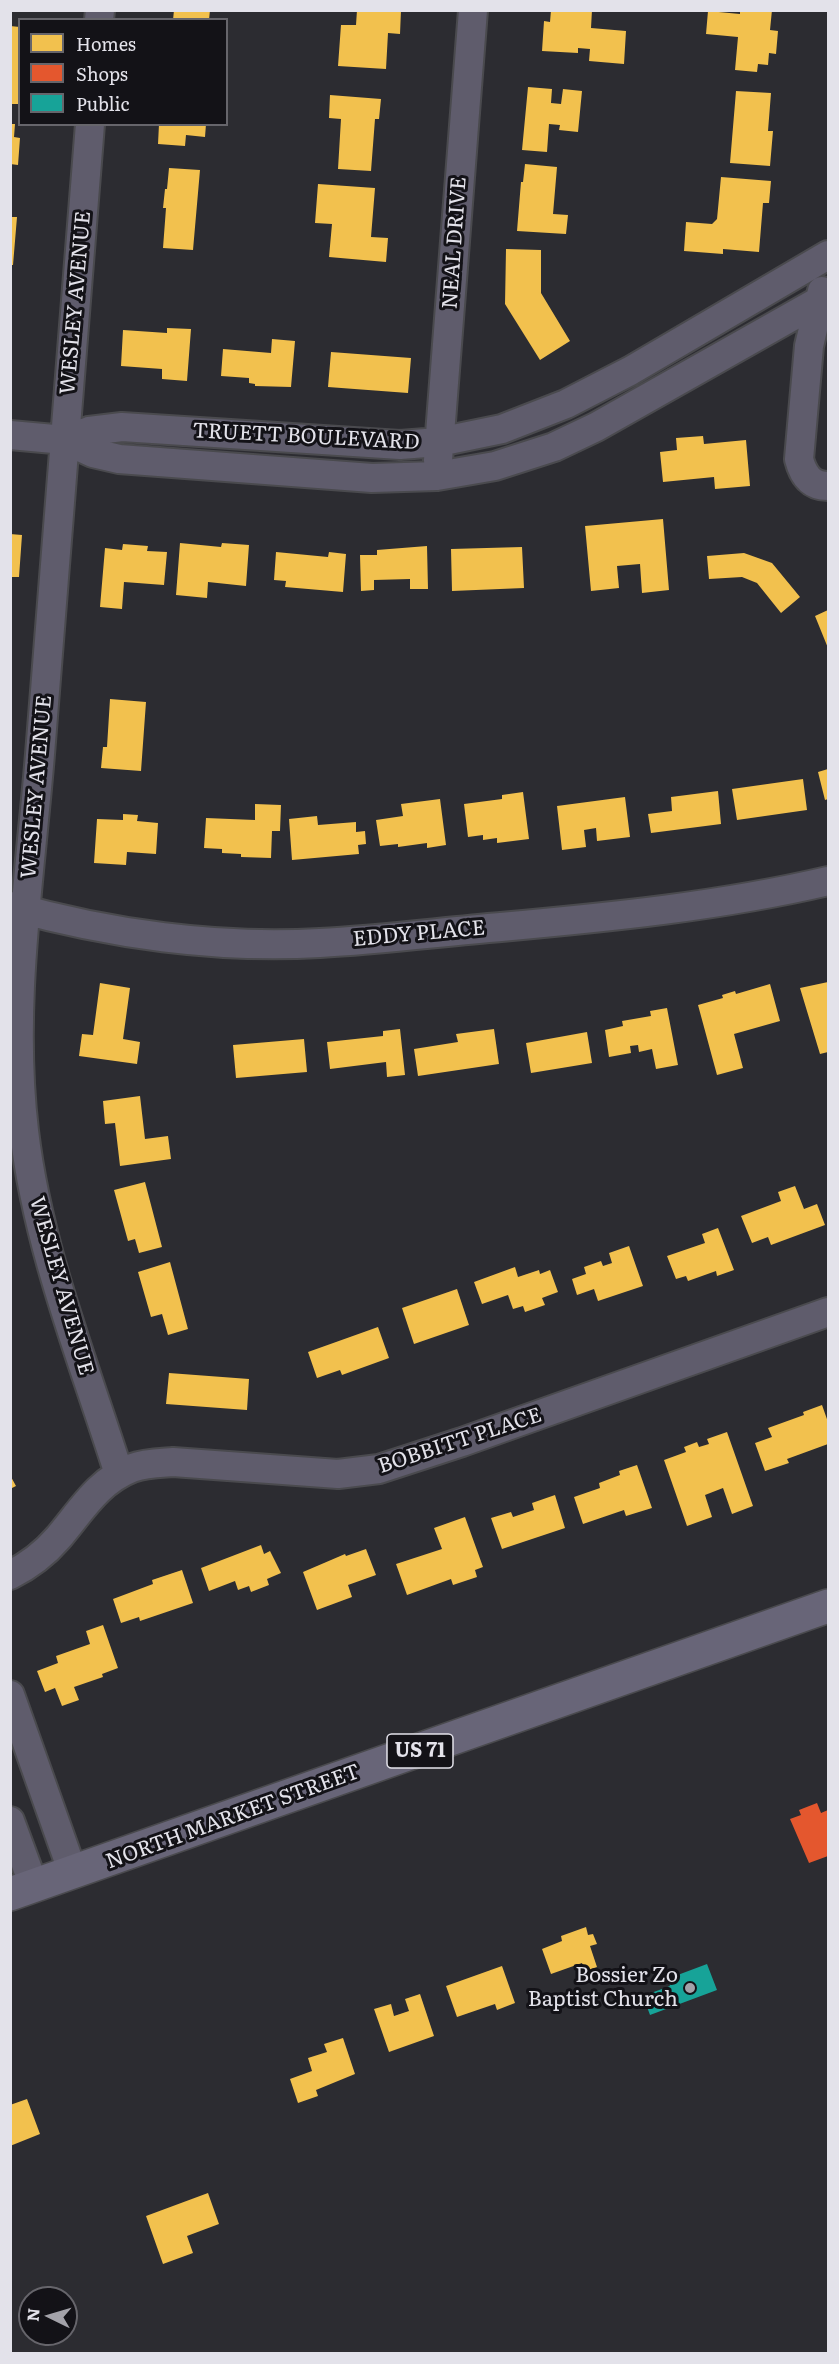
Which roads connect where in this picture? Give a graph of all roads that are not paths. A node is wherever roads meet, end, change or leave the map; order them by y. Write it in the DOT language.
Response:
graph roads {
  1 [pos="473,10"];
  2 [pos="90,126"];
  3 [pos="828,255"];
  4 [pos="828,269"];
  5 [pos="824,298"];
  6 [pos="10,435"];
  7 [pos="65,440"];
  8 [pos="439,442"];
  9 [pos="437,477"];
  10 [pos="828,486"];
  11 [pos="828,881"];
  12 [pos="18,908"];
  13 [pos="828,1312"];
  14 [pos="119,1474"];
  15 [pos="10,1575"];
  16 [pos="828,1606"];
  17 [pos="10,1695"];
  18 [pos="10,1821"];
  19 [pos="73,1873"];
  20 [pos="22,1890"];
  1 -- 8 [label="street, NEAL DRIVE"];
  2 -- 7 [label="street, WESLEY AVENUE"];
  3 -- 8 [label="street, TRUETT BOULEVARD"];
  4 -- 5 [label="street"];
  5 -- 9 [label="street, TRUETT BOULEVARD"];
  5 -- 10 [label="street"];
  6 -- 7 [label="street, TRUETT BOULEVARD"];
  7 -- 8 [label="street, TRUETT BOULEVARD"];
  7 -- 9 [label="street, TRUETT BOULEVARD"];
  7 -- 12 [label="street, WESLEY AVENUE"];
  8 -- 9 [label="street, NEAL DRIVE"];
  11 -- 12 [label="street, EDDY PLACE"];
  12 -- 14 [label="street, WESLEY AVENUE"];
  13 -- 14 [label="street, BOBBITT PLACE"];
  14 -- 15 [label="street, BOBBITT PLACE"];
  16 -- 19 [label="main road, NORTH MARKET STREET / US 71"];
  17 -- 19 [label="street"];
  18 -- 20 [label="street"];
  19 -- 20 [label="main road, NORTH MARKET STREET / US 71"];
}
